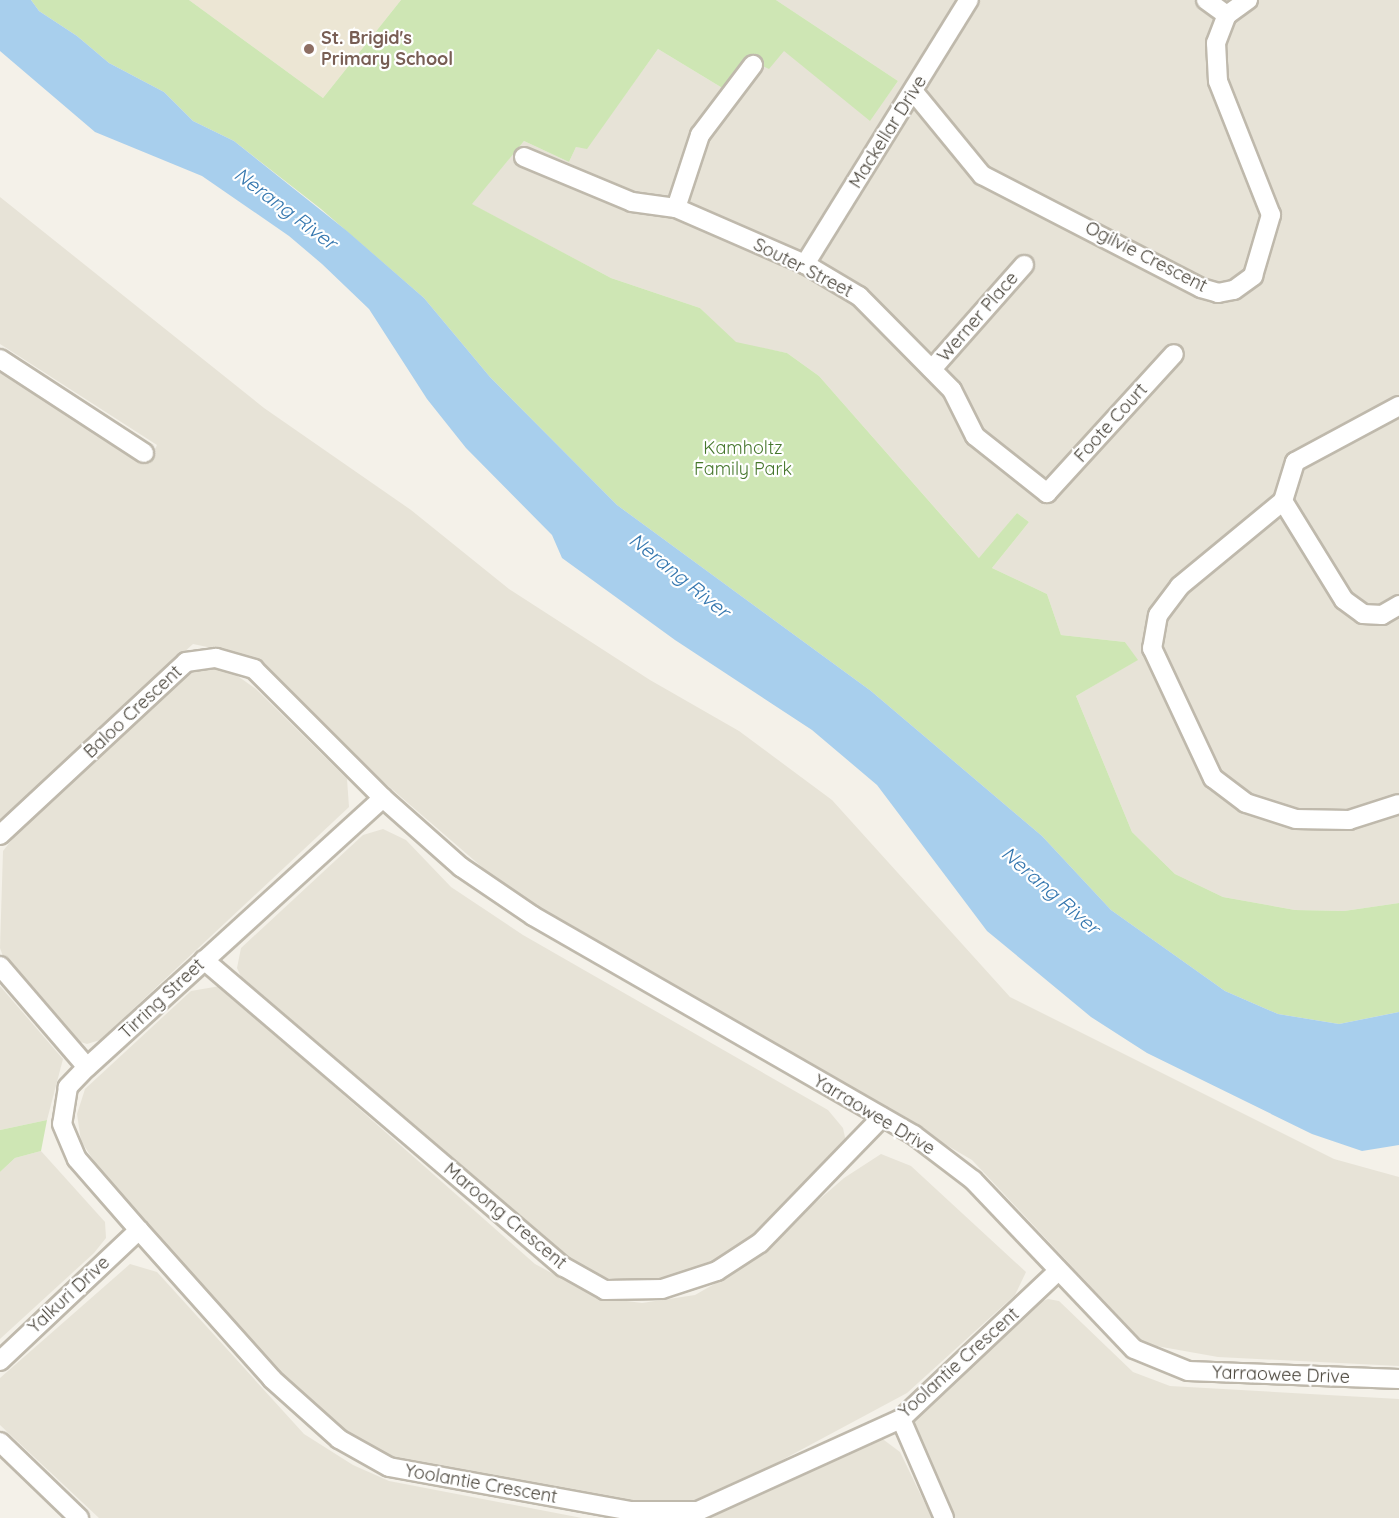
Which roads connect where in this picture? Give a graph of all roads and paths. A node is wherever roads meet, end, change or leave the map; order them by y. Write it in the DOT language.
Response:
graph roads {
  1 [pos="969,0"];
  2 [pos="1206,0"];
  3 [pos="1248,0"];
  4 [pos="1227,15"];
  5 [pos="753,65"];
  6 [pos="914,92"];
  7 [pos="525,157"];
  8 [pos="676,208"];
  9 [pos="805,264"];
  10 [pos="1024,265"];
  11 [pos="1174,354"];
  12 [pos="0,359"];
  13 [pos="932,369"];
  14 [pos="1399,406"];
  15 [pos="144,453"];
  16 [pos="1047,493"];
  17 [pos="1283,501"];
  18 [pos="1399,605"];
  19 [pos="383,798"];
  20 [pos="1399,804"];
  21 [pos="0,835"];
  22 [pos="204,960"];
  23 [pos="0,966"];
  24 [pos="87,1067"];
  25 [pos="882,1117"];
  26 [pos="139,1230"];
  27 [pos="1058,1272"];
  28 [pos="0,1361"];
  29 [pos="1399,1379"];
  30 [pos="901,1419"];
  31 [pos="0,1442"];
  32 [pos="79,1518"];
  33 [pos="944,1518"];
  1 -- 6 [label="street, Mackellar Drive"];
  2 -- 4 [label="street"];
  3 -- 4 [label="street"];
  4 -- 6 [label="street, Ogilvie Crescent"];
  5 -- 8 [label="street"];
  6 -- 9 [label="street, Mackellar Drive"];
  7 -- 8 [label="street, Souter Street"];
  8 -- 9 [label="street, Souter Street"];
  9 -- 13 [label="street, Souter Street"];
  10 -- 13 [label="street, Werner Place"];
  11 -- 16 [label="street, Foote Court"];
  12 -- 15 [label="street"];
  13 -- 16 [label="street, Souter Street"];
  14 -- 17 [label="street"];
  17 -- 18 [label="street"];
  17 -- 20 [label="street"];
  19 -- 21 [label="street, Baloo Crescent"];
  19 -- 22 [label="street, Tirring Street"];
  19 -- 25 [label="street, Yarraowee Drive"];
  22 -- 24 [label="street, Tirring Street"];
  22 -- 25 [label="street, Maroong Crescent"];
  23 -- 24 [label="street"];
  24 -- 26 [label="street, Tirring Street"];
  25 -- 27 [label="street, Yarraowee Drive"];
  26 -- 28 [label="street, Yalkuri Drive"];
  26 -- 30 [label="street, Yoolantie Crescent"];
  27 -- 29 [label="street, Yarraowee Drive"];
  27 -- 30 [label="street, Yoolantie Crescent"];
  30 -- 33 [label="street"];
  31 -- 32 [label="street"];
}
